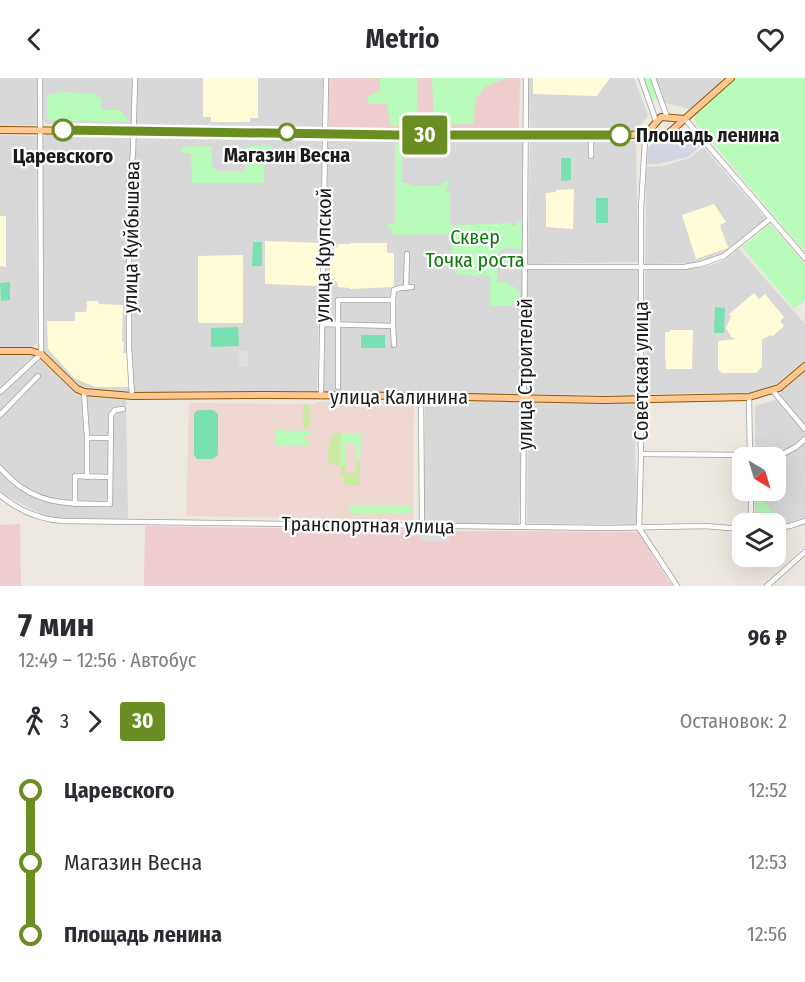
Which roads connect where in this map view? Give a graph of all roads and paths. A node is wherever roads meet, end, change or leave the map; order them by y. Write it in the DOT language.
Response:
graph roads {
  1 [pos="40,78"];
  2 [pos="135,78"];
  3 [pos="326,78"];
  4 [pos="526,78"];
  5 [pos="641,78"];
  6 [pos="653,78"];
  7 [pos="731,78"];
  8 [pos="667,117"];
  9 [pos="686,118"];
  10 [pos="656,121"];
  11 [pos="40,129"];
  12 [pos="0,130"];
  13 [pos="134,130"];
  14 [pos="672,130"];
  15 [pos="325,133"];
  16 [pos="646,133"];
  17 [pos="661,134"];
  18 [pos="527,135"];
  19 [pos="591,136"];
  20 [pos="325,152"];
  21 [pos="340,152"];
  22 [pos="591,156"];
  23 [pos="771,218"];
  24 [pos="407,254"];
  25 [pos="805,258"];
  26 [pos="641,266"];
  27 [pos="526,267"];
  28 [pos="393,300"];
  29 [pos="322,324"];
  30 [pos="338,324"];
  31 [pos="393,326"];
  32 [pos="394,345"];
  33 [pos="0,351"];
  34 [pos="40,354"];
  35 [pos="805,366"];
  36 [pos="38,376"];
  37 [pos="338,387"];
  38 [pos="773,390"];
  39 [pos="0,392"];
  40 [pos="84,392"];
  41 [pos="132,396"];
  42 [pos="321,396"];
  43 [pos="421,396"];
  44 [pos="749,397"];
  45 [pos="525,398"];
  46 [pos="640,400"];
  47 [pos="123,409"];
  48 [pos="0,415"];
  49 [pos="805,429"];
  50 [pos="87,438"];
  51 [pos="111,438"];
  52 [pos="805,439"];
  53 [pos="750,447"];
  54 [pos="786,452"];
  55 [pos="641,454"];
  56 [pos="732,456"];
  57 [pos="0,468"];
  58 [pos="87,477"];
  59 [pos="110,477"];
  60 [pos="0,495"];
  61 [pos="75,504"];
  62 [pos="805,521"];
  63 [pos="422,525"];
  64 [pos="523,526"];
  65 [pos="786,527"];
  66 [pos="639,528"];
  67 [pos="732,528"];
  68 [pos="805,552"];
  69 [pos="677,586"];
  70 [pos="768,586"];
  1 -- 11 [label="street"];
  2 -- 13 [label="street, улица Куйбышева"];
  3 -- 15 [label="street, улица Крупской"];
  4 -- 18 [label="street, улица Строителей"];
  5 -- 10 [label="street"];
  6 -- 8 [label="street"];
  7 -- 9 [label="main road"];
  8 -- 9 [label="main road"];
  8 -- 10 [label="main road"];
  8 -- 14 [label="main road"];
  9 -- 14 [label="main road"];
  9 -- 23 [label="street"];
  10 -- 16 [label="main road"];
  10 -- 17 [label="main road"];
  11 -- 12 [label="main road"];
  11 -- 13 [label="main road"];
  11 -- 34 [label="street"];
  13 -- 15 [label="main road"];
  13 -- 41 [label="street, улица Куйбышева"];
  14 -- 17 [label="main road"];
  15 -- 18 [label="main road"];
  15 -- 20 [label="street, улица Крупской"];
  16 -- 17 [label="main road"];
  16 -- 19 [label="main road"];
  16 -- 26 [label="street, Советская улица"];
  18 -- 19 [label="main road"];
  18 -- 27 [label="street, улица Строителей"];
  19 -- 22 [label="street"];
  20 -- 21 [label="street"];
  20 -- 29 [label="street, улица Крупской"];
  23 -- 25 [label="street"];
  23 -- 26 [label="street"];
  24 -- 28 [label="street"];
  26 -- 27 [label="street"];
  26 -- 46 [label="street, Советская улица"];
  27 -- 45 [label="street, улица Строителей"];
  28 -- 30 [label="street"];
  28 -- 31 [label="street"];
  29 -- 30 [label="street"];
  29 -- 42 [label="street, улица Крупской"];
  30 -- 31 [label="street"];
  30 -- 37 [label="street"];
  31 -- 32 [label="street"];
  33 -- 34 [label="main road"];
  34 -- 39 [label="street"];
  34 -- 40 [label="main road"];
  35 -- 38 [label="main road, улица Калинина"];
  36 -- 48 [label="street"];
  38 -- 44 [label="main road, улица Калинина"];
  38 -- 49 [label="street"];
  40 -- 41 [label="main road, улица Калинина"];
  40 -- 50 [label="street"];
  41 -- 42 [label="main road, улица Калинина"];
  42 -- 43 [label="main road, улица Калинина"];
  43 -- 45 [label="main road, улица Калинина"];
  43 -- 63 [label="street"];
  44 -- 46 [label="main road, улица Калинина"];
  44 -- 53 [label="street"];
  45 -- 46 [label="main road, улица Калинина"];
  45 -- 64 [label="street, улица Строителей"];
  46 -- 55 [label="street, Советская улица"];
  47 -- 51 [label="street"];
  50 -- 51 [label="street"];
  50 -- 58 [label="street"];
  51 -- 59 [label="street"];
  52 -- 54 [label="street"];
  55 -- 56 [label="street"];
  55 -- 66 [label="street, Советская улица"];
  57 -- 61 [label="street"];
  58 -- 59 [label="street"];
  58 -- 61 [label="street"];
  59 -- 61 [label="street"];
  60 -- 63 [label="street, Транспортная улица"];
  62 -- 65 [label="street"];
  63 -- 64 [label="street, Транспортная улица"];
  64 -- 66 [label="street, Транспортная улица"];
  66 -- 67 [label="street, Транспортная улица"];
  66 -- 69 [label="street"];
  68 -- 70 [label="street"];
}
